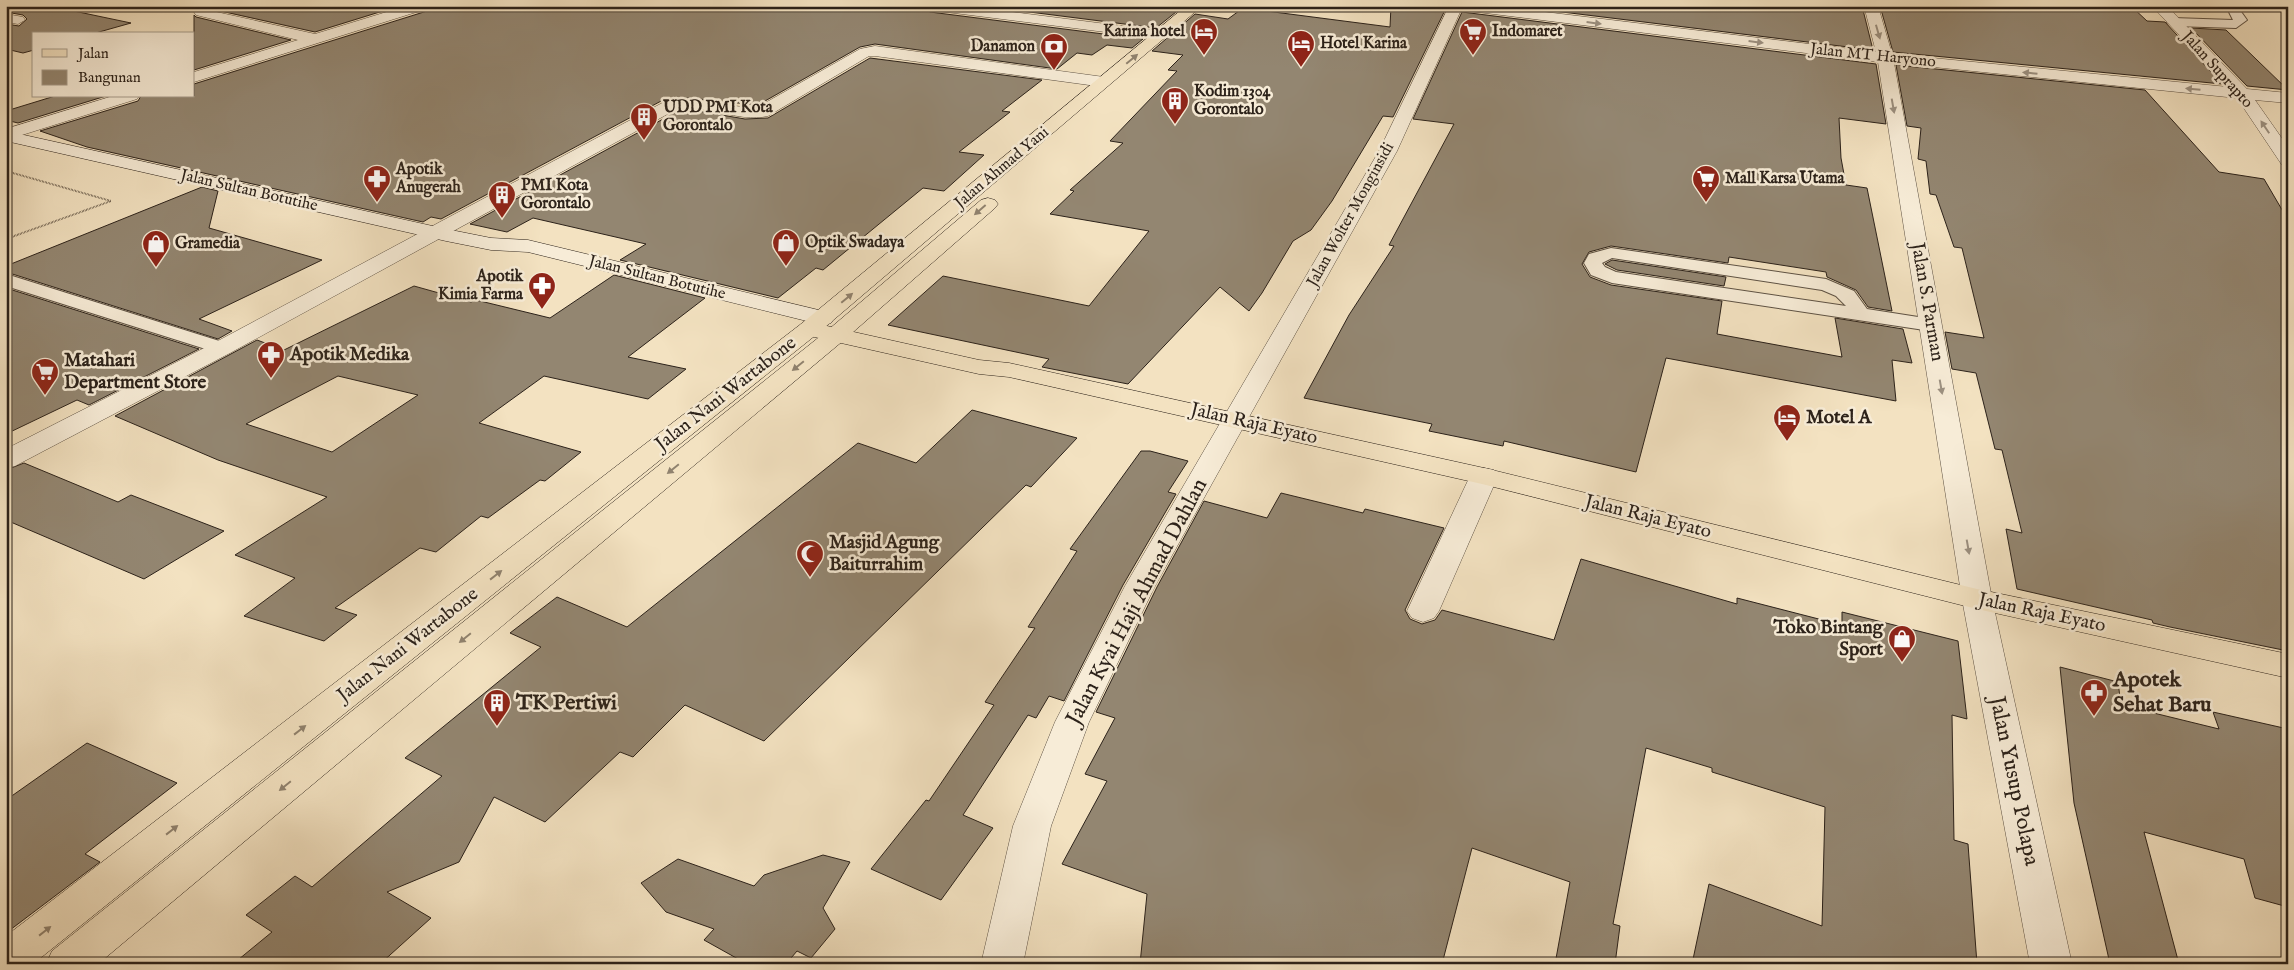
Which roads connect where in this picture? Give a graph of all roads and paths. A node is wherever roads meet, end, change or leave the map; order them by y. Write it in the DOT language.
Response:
graph roads {
  1 [pos="210,6"];
  2 [pos="421,6"];
  3 [pos="930,6"];
  4 [pos="1457,6"];
  5 [pos="1871,6"];
  6 [pos="2159,6"];
  7 [pos="2231,7"];
  8 [pos="1197,13"];
  9 [pos="2173,22"];
  10 [pos="1161,35"];
  11 [pos="316,39"];
  12 [pos="1885,58"];
  13 [pos="195,77"];
  14 [pos="1104,82"];
  15 [pos="2242,93"];
  16 [pos="125,98"];
  17 [pos="2288,98"];
  18 [pos="1080,102"];
  19 [pos="1101,106"];
  20 [pos="6,135"];
  21 [pos="2288,161"];
  22 [pos="1027,170"];
  23 [pos="6,171"];
  24 [pos="1005,189"];
  25 [pos="435,233"];
  26 [pos="6,239"];
  27 [pos="6,280"];
  28 [pos="1859,314"];
  29 [pos="1931,325"];
  30 [pos="830,326"];
  31 [pos="222,348"];
  32 [pos="1237,419"];
  33 [pos="6,460"];
  34 [pos="1484,476"];
  35 [pos="1977,599"];
  36 [pos="1423,611"];
  37 [pos="2288,666"];
  38 [pos="6,961"];
  39 [pos="67,964"];
  40 [pos="1002,964"];
  41 [pos="2051,964"];
  1 -- 11 [label="street"];
  2 -- 11 [label="street"];
  3 -- 10 [label="street"];
  4 -- 12 [label="street, Jalan MT Haryono, one-way"];
  4 -- 32 [label="street, Jalan Wolter Monginsidi"];
  5 -- 12 [label="street, Jalan S. Parman, one-way"];
  6 -- 9 [label="street, Jalan Suprapto"];
  7 -- 9 [label="lane"];
  8 -- 10 [label="main road, Jalan Ahmad Yani"];
  8 -- 19 [label="main road, Jalan Ahmad Yani"];
  9 -- 15 [label="street, Jalan Suprapto"];
  14 -- 10 [label="main road, Jalan Ahmad Yani, one-way"];
  11 -- 13 [label="street"];
  15 -- 12 [label="street, Jalan MT Haryono, one-way"];
  12 -- 29 [label="street, Jalan S. Parman, one-way"];
  14 -- 18 [label="main road, Jalan Ahmad Yani"];
  14 -- 25 [label="street"];
  15 -- 17 [label="street, Jalan MT Haryono"];
  21 -- 15 [label="street, Jalan Suprapto, one-way"];
  16 -- 20 [label="street"];
  18 -- 19 [label="main road"];
  30 -- 18 [label="main road, Jalan Ahmad Yani, one-way"];
  19 -- 22 [label="main road, Jalan Ahmad Yani"];
  20 -- 25 [label="street, Jalan Sultan Botutihe"];
  23 -- 26 [label="path"];
  24 -- 30 [label="main road, Jalan Ahmad Yani, one-way"];
  25 -- 30 [label="street, Jalan Sultan Botutihe"];
  25 -- 31 [label="street"];
  27 -- 31 [label="lane"];
  28 -- 28 [label="lane"];
  28 -- 29 [label="lane"];
  29 -- 35 [label="street, Jalan S. Parman, one-way"];
  30 -- 32 [label="main road, Jalan Raja Eyato"];
  38 -- 30 [label="main road, Jalan Nani Wartabone, one-way"];
  30 -- 39 [label="main road, Jalan Nani Wartabone, one-way"];
  31 -- 33 [label="street"];
  32 -- 34 [label="main road, Jalan Raja Eyato"];
  32 -- 40 [label="street, Jalan Kyai Haji Ahmad Dahlan"];
  34 -- 35 [label="main road, Jalan Raja Eyato"];
  34 -- 36 [label="street"];
  35 -- 37 [label="main road, Jalan Raja Eyato"];
  35 -- 41 [label="street, Jalan Yusup Polapa"];
}
